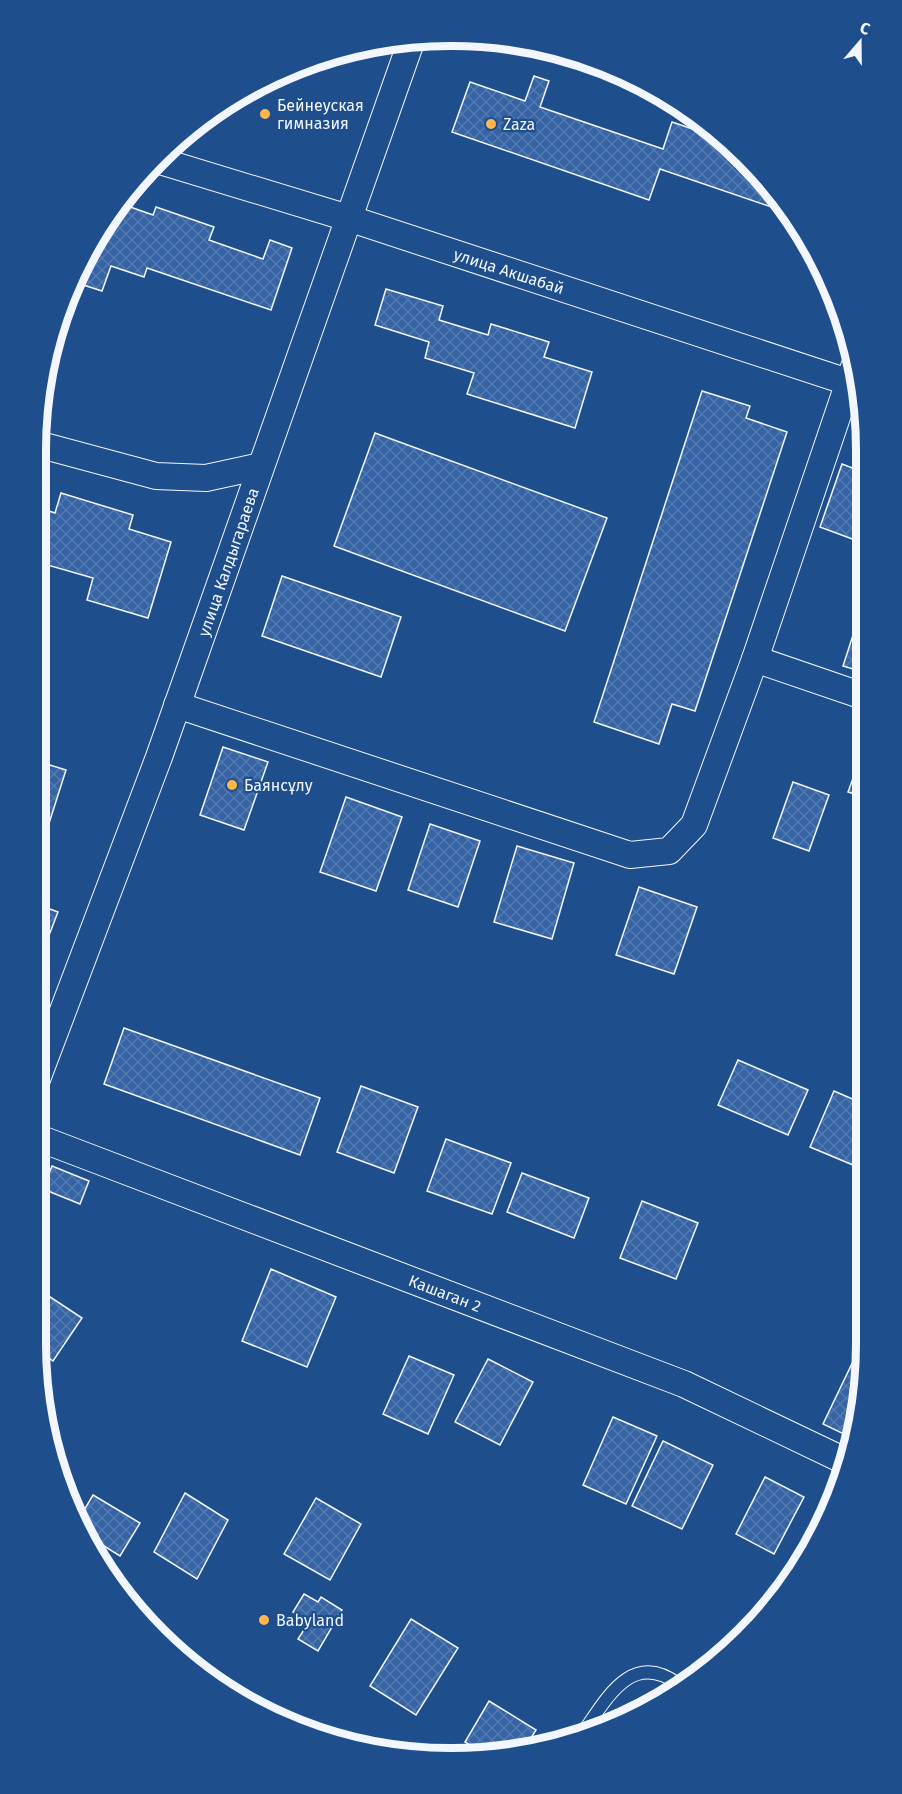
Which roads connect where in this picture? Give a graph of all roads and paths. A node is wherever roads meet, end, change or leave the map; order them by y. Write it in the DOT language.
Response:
graph roads {
  1 [pos="408,49"];
  2 [pos="167,163"];
  3 [pos="348,218"];
  4 [pos="849,377"];
  5 [pos="851,389"];
  6 [pos="46,446"];
  7 [pos="261,466"];
  8 [pos="755,659"];
  9 [pos="856,694"];
  10 [pos="177,705"];
  11 [pos="46,1055"];
  12 [pos="46,1141"];
  13 [pos="839,1458"];
  14 [pos="673,1681"];
  15 [pos="589,1723"];
  1 -- 3 [label="street, улица Калдыгараева"];
  2 -- 3 [label="street, улица Акшабай"];
  3 -- 4 [label="street, улица Акшабай"];
  3 -- 7 [label="street, улица Калдыгараева"];
  5 -- 8 [label="street"];
  6 -- 7 [label="street"];
  7 -- 10 [label="street, улица Калдыгараева"];
  8 -- 9 [label="street"];
  8 -- 10 [label="street"];
  10 -- 11 [label="street, улица Калдыгараева"];
  12 -- 13 [label="street, Кашаган 2"];
  14 -- 15 [label="lane"];
}
